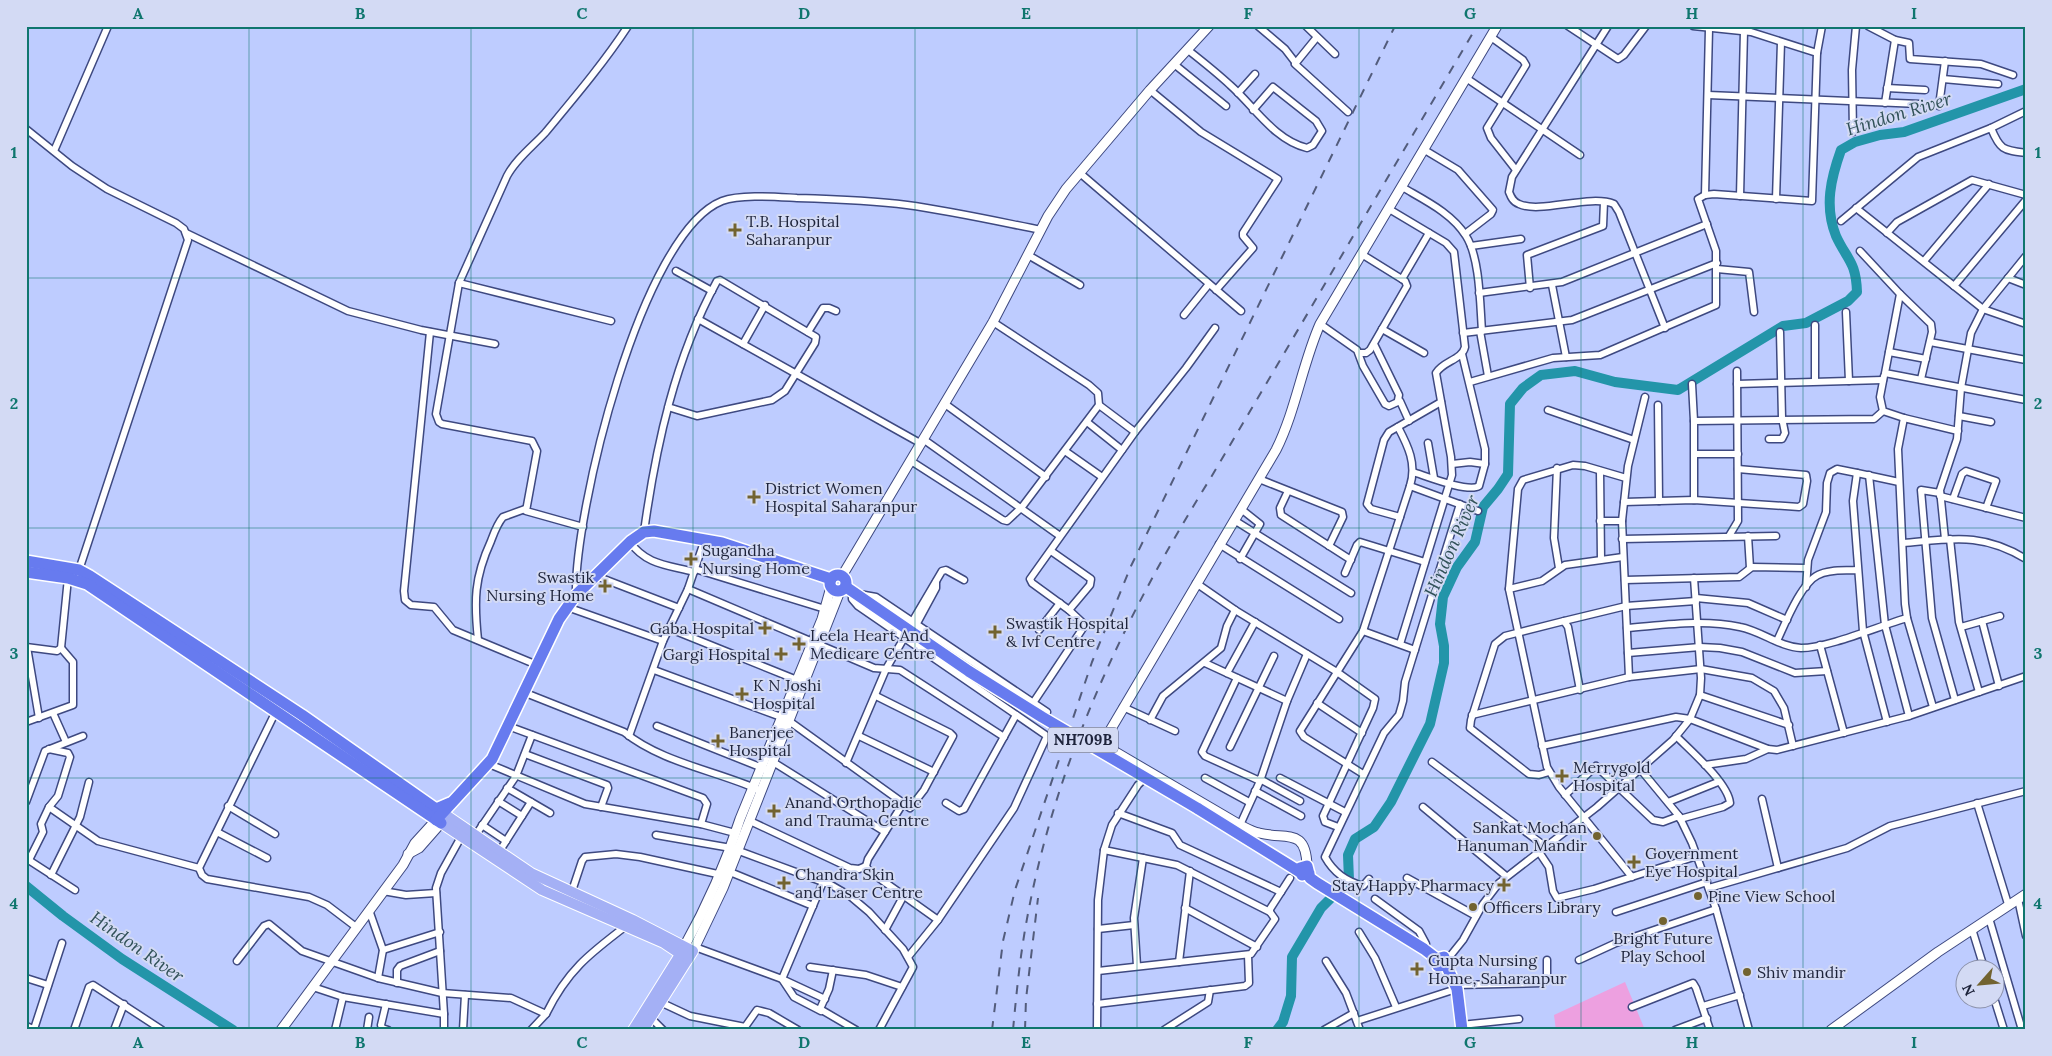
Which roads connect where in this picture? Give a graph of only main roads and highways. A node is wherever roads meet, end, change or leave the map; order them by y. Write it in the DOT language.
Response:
graph roads {
  1 [pos="26,561"];
  2 [pos="26,572"];
  3 [pos="279,706"];
  4 [pos="474,781"];
  5 [pos="441,816"];
  6 [pos="1387,926"];
  7 [pos="688,952"];
  8 [pos="1442,962"];
  9 [pos="1462,1028"];
  10 [pos="633,1030"];
  11 [pos="643,1030"];
  1 -- 3 [label="highway"];
  2 -- 3 [label="highway"];
  3 -- 5 [label="highway"];
  4 -- 5 [label="highway"];
  4 -- 5 [label="highway"];
  4 -- 6 [label="highway, NH709B, bridge"];
  5 -- 7 [label="main road"];
  5 -- 7 [label="main road"];
  6 -- 8 [label="highway, NH709B"];
  6 -- 8 [label="highway, NH709B"];
  7 -- 10 [label="main road"];
  7 -- 11 [label="main road"];
  8 -- 9 [label="highway, NH709B"];
}
